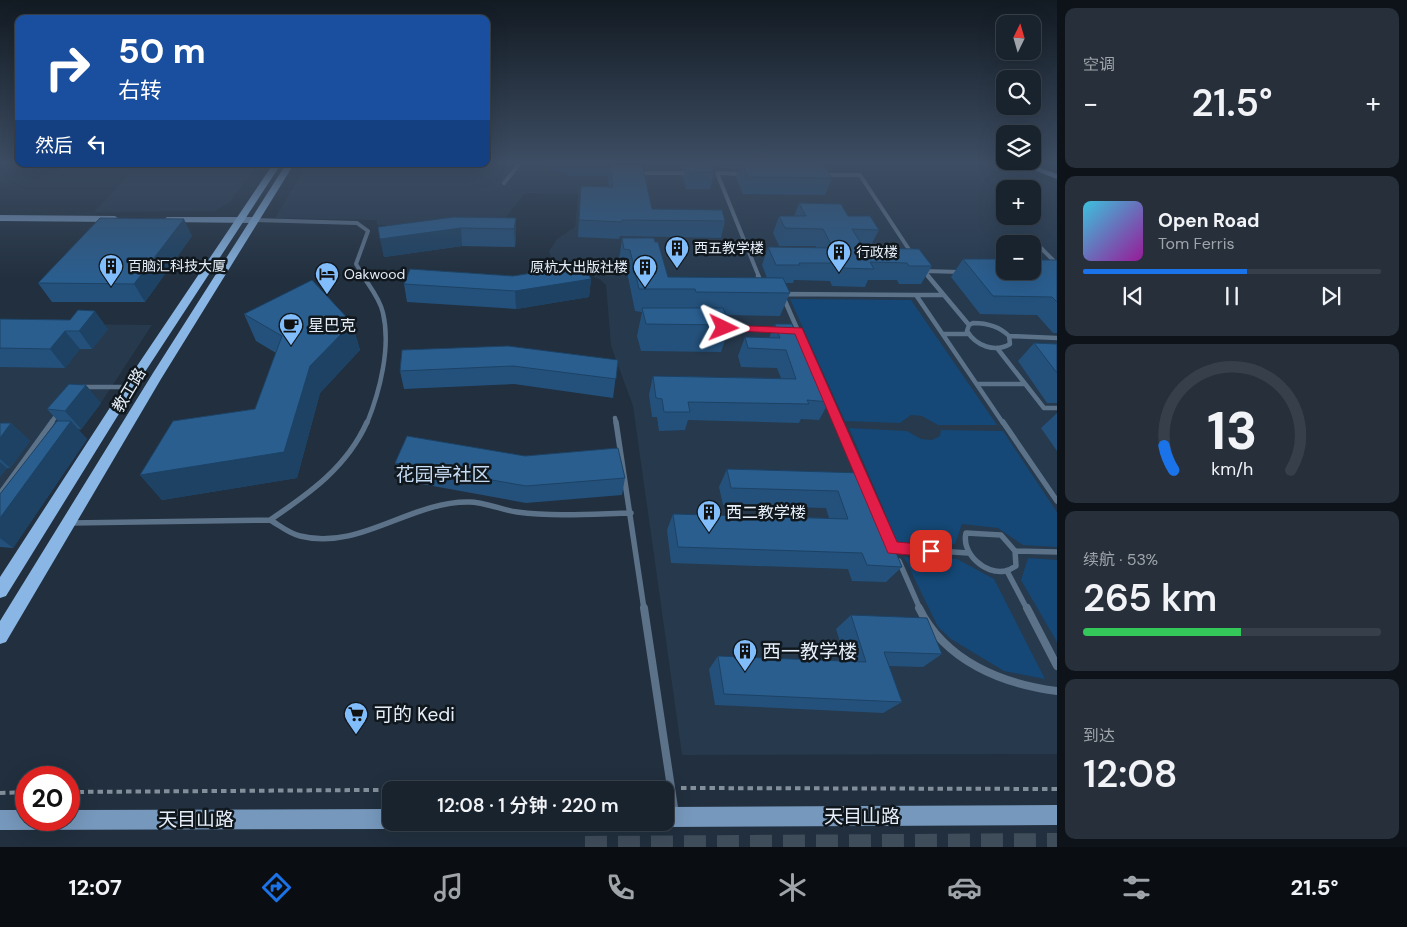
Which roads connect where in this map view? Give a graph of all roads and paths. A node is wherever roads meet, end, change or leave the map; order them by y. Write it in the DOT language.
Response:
graph roads {
  1 [pos="252,202"];
  2 [pos="265,202"];
  3 [pos="729,202"];
  4 [pos="877,202"];
  5 [pos="0,218"];
  6 [pos="124,220"];
  7 [pos="162,220"];
  8 [pos="239,220"];
  9 [pos="253,220"];
  10 [pos="1041,248"];
  11 [pos="914,257"];
  12 [pos="919,264"];
  13 [pos="1057,264"];
  14 [pos="924,271"];
  15 [pos="962,272"];
  16 [pos="762,284"];
  17 [pos="774,294"];
  18 [pos="782,294"];
  19 [pos="916,295"];
  20 [pos="943,296"];
  21 [pos="969,325"];
  22 [pos="715,328"];
  23 [pos="780,330"];
  24 [pos="789,330"];
  25 [pos="798,330"];
  26 [pos="943,334"];
  27 [pos="968,334"];
  28 [pos="1009,336"];
  29 [pos="1057,338"];
  30 [pos="997,348"];
  31 [pos="977,384"];
  32 [pos="1025,384"];
  33 [pos="76,387"];
  34 [pos="129,387"];
  35 [pos="1057,408"];
  36 [pos="59,411"];
  37 [pos="615,418"];
  38 [pos="865,485"];
  39 [pos="0,494"];
  40 [pos="1057,501"];
  41 [pos="631,512"];
  42 [pos="270,520"];
  43 [pos="68,523"];
  44 [pos="889,539"];
  45 [pos="893,548"];
  46 [pos="1016,551"];
  47 [pos="1057,552"];
  48 [pos="968,553"];
  49 [pos="1007,571"];
  50 [pos="0,591"];
  51 [pos="0,636"];
  52 [pos="1057,666"];
  53 [pos="1057,691"];
  54 [pos="668,781"];
  55 [pos="674,788"];
  56 [pos="1057,789"];
  57 [pos="382,790"];
  58 [pos="15,792"];
  59 [pos="80,792"];
  60 [pos="0,793"];
  61 [pos="1057,814"];
  62 [pos="674,817"];
  63 [pos="382,818"];
  64 [pos="0,820"];
  1 -- 8 [label="main road, 教工路"];
  2 -- 9 [label="main road, 教工路"];
  3 -- 16 [label="lane"];
  4 -- 11 [label="lane"];
  5 -- 6 [label="main road"];
  7 -- 8 [label="main road"];
  8 -- 9 [label="main road"];
  8 -- 34 [label="main road, 教工路"];
  9 -- 42 [label="lane"];
  9 -- 43 [label="main road, 教工路"];
  10 -- 13 [label="lane"];
  12 -- 14 [label="lane"];
  14 -- 15 [label="lane"];
  14 -- 20 [label="lane"];
  17 -- 18 [label="lane"];
  18 -- 19 [label="lane"];
  18 -- 25 [label="lane"];
  19 -- 20 [label="lane"];
  19 -- 26 [label="lane"];
  20 -- 21 [label="lane"];
  21 -- 27 [label="lane"];
  21 -- 28 [label="lane"];
  22 -- 23 [label="lane"];
  24 -- 25 [label="lane"];
  25 -- 38 [label="lane"];
  26 -- 27 [label="lane"];
  26 -- 31 [label="lane"];
  27 -- 30 [label="lane"];
  28 -- 29 [label="lane"];
  28 -- 30 [label="lane"];
  30 -- 32 [label="lane"];
  31 -- 32 [label="lane"];
  31 -- 40 [label="lane"];
  32 -- 35 [label="lane"];
  33 -- 34 [label="lane"];
  34 -- 50 [label="main road, 教工路"];
  36 -- 39 [label="lane"];
  37 -- 41 [label="lane"];
  41 -- 42 [label="lane"];
  41 -- 54 [label="lane"];
  42 -- 43 [label="lane"];
  43 -- 51 [label="main road, 教工路"];
  44 -- 45 [label="lane"];
  45 -- 48 [label="lane"];
  45 -- 53 [label="lane"];
  46 -- 47 [label="lane"];
  46 -- 48 [label="lane"];
  46 -- 49 [label="lane"];
  48 -- 49 [label="lane"];
  49 -- 52 [label="lane"];
  55 -- 56 [label="path"];
  57 -- 59 [label="path"];
  58 -- 60 [label="path"];
  61 -- 62 [label="main road, 天目山路"];
  63 -- 64 [label="main road, 天目山路"];
}
